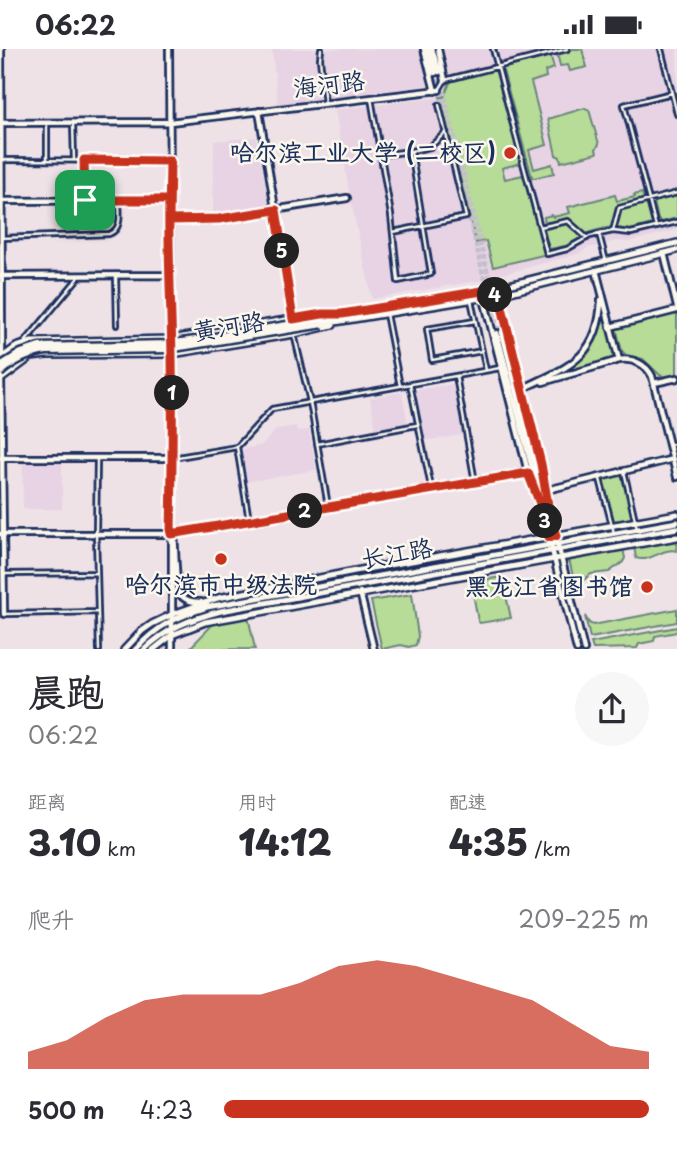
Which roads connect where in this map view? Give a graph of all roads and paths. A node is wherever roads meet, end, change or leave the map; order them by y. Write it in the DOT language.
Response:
graph roads {
  1 [pos="1,49"];
  2 [pos="169,49"];
  3 [pos="320,49"];
  4 [pos="431,49"];
  5 [pos="493,49"];
  6 [pos="567,49"];
  7 [pos="661,49"];
  8 [pos="554,51"];
  9 [pos="497,66"];
  10 [pos="437,73"];
  11 [pos="446,80"];
  12 [pos="437,90"];
  13 [pos="672,93"];
  14 [pos="371,98"];
  15 [pos="325,103"];
  16 [pos="439,104"];
  17 [pos="259,111"];
  18 [pos="677,114"];
  19 [pos="170,122"];
  20 [pos="0,123"];
  21 [pos="47,123"];
  22 [pos="73,123"];
  23 [pos="446,132"];
  24 [pos="411,151"];
  25 [pos="381,155"];
  26 [pos="1,160"];
  27 [pos="47,160"];
  28 [pos="75,160"];
  29 [pos="84,160"];
  30 [pos="170,161"];
  31 [pos="677,193"];
  32 [pos="347,198"];
  33 [pos="85,200"];
  34 [pos="120,200"];
  35 [pos="169,200"];
  36 [pos="649,200"];
  37 [pos="1,201"];
  38 [pos="276,210"];
  39 [pos="169,220"];
  40 [pos="677,222"];
  41 [pos="424,225"];
  42 [pos="540,227"];
  43 [pos="656,227"];
  44 [pos="613,231"];
  45 [pos="393,232"];
  46 [pos="599,234"];
  47 [pos="1,238"];
  48 [pos="587,238"];
  49 [pos="677,243"];
  50 [pos="677,250"];
  51 [pos="664,253"];
  52 [pos="606,261"];
  53 [pos="596,270"];
  54 [pos="170,275"];
  55 [pos="1,276"];
  56 [pos="80,276"];
  57 [pos="116,276"];
  58 [pos="498,291"];
  59 [pos="601,292"];
  60 [pos="483,294"];
  61 [pos="471,300"];
  62 [pos="677,308"];
  63 [pos="386,314"];
  64 [pos="343,318"];
  65 [pos="293,319"];
  66 [pos="323,321"];
  67 [pos="475,321"];
  68 [pos="117,325"];
  69 [pos="610,327"];
  70 [pos="294,334"];
  71 [pos="171,339"];
  72 [pos="23,344"];
  73 [pos="482,351"];
  74 [pos="1,354"];
  75 [pos="172,354"];
  76 [pos="619,360"];
  77 [pos="0,366"];
  78 [pos="502,367"];
  79 [pos="486,370"];
  80 [pos="0,373"];
  81 [pos="456,376"];
  82 [pos="677,378"];
  83 [pos="0,380"];
  84 [pos="654,383"];
  85 [pos="410,384"];
  86 [pos="400,386"];
  87 [pos="525,387"];
  88 [pos="310,402"];
  89 [pos="418,425"];
  90 [pos="677,443"];
  91 [pos="317,444"];
  92 [pos="670,445"];
  93 [pos="237,447"];
  94 [pos="1,458"];
  95 [pos="97,458"];
  96 [pos="172,458"];
  97 [pos="673,459"];
  98 [pos="624,471"];
  99 [pos="528,473"];
  100 [pos="600,477"];
  101 [pos="677,477"];
  102 [pos="475,482"];
  103 [pos="431,489"];
  104 [pos="547,490"];
  105 [pos="1,498"];
  106 [pos="548,505"];
  107 [pos="541,506"];
  108 [pos="328,507"];
  109 [pos="677,514"];
  110 [pos="249,521"];
  111 [pos="635,521"];
  112 [pos="677,522"];
  113 [pos="612,525"];
  114 [pos="677,528"];
  115 [pos="637,529"];
  116 [pos="614,533"];
  117 [pos="2,534"];
  118 [pos="96,534"];
  119 [pos="173,534"];
  120 [pos="677,537"];
  121 [pos="554,543"];
  122 [pos="558,557"];
  123 [pos="355,571"];
  124 [pos="97,573"];
  125 [pos="4,574"];
  126 [pos="359,586"];
  127 [pos="202,603"];
  128 [pos="97,612"];
  129 [pos="4,614"];
  130 [pos="173,617"];
  131 [pos="173,628"];
  132 [pos="172,635"];
  133 [pos="99,649"];
  134 [pos="124,649"];
  135 [pos="135,649"];
  136 [pos="144,649"];
  137 [pos="153,649"];
  138 [pos="172,649"];
  139 [pos="373,649"];
  140 [pos="577,649"];
  141 [pos="584,649"];
  1 -- 20 [label="street"];
  2 -- 19 [label="street"];
  3 -- 15 [label="street"];
  4 -- 10 [label="street"];
  4 -- 11 [label="street"];
  4 -- 12 [label="street"];
  5 -- 9 [label="street"];
  6 -- 8 [label="street"];
  7 -- 13 [label="street"];
  8 -- 9 [label="street"];
  9 -- 11 [label="street"];
  9 -- 42 [label="street"];
  11 -- 12 [label="street"];
  12 -- 14 [label="street, 海河路"];
  13 -- 18 [label="street"];
  13 -- 36 [label="street"];
  14 -- 15 [label="street, 海河路"];
  14 -- 25 [label="street"];
  15 -- 17 [label="street, 海河路"];
  16 -- 23 [label="street"];
  17 -- 19 [label="street, 海河路"];
  17 -- 38 [label="street"];
  19 -- 22 [label="street, 海河路"];
  19 -- 30 [label="street"];
  20 -- 21 [label="street, 海河路"];
  20 -- 26 [label="street"];
  21 -- 22 [label="street, 海河路"];
  21 -- 27 [label="street"];
  22 -- 28 [label="street"];
  23 -- 24 [label="street"];
  23 -- 41 [label="street"];
  24 -- 25 [label="street"];
  24 -- 41 [label="street"];
  25 -- 45 [label="street"];
  26 -- 27 [label="street"];
  26 -- 37 [label="street"];
  27 -- 28 [label="street"];
  28 -- 29 [label="street"];
  29 -- 30 [label="street"];
  29 -- 33 [label="street"];
  30 -- 35 [label="street"];
  31 -- 36 [label="street"];
  32 -- 38 [label="street"];
  33 -- 34 [label="street"];
  33 -- 37 [label="street"];
  34 -- 35 [label="street"];
  34 -- 47 [label="street"];
  35 -- 39 [label="street"];
  36 -- 43 [label="street"];
  36 -- 44 [label="street"];
  37 -- 47 [label="street"];
  38 -- 39 [label="street"];
  38 -- 65 [label="street"];
  39 -- 54 [label="street"];
  40 -- 43 [label="street"];
  41 -- 45 [label="street"];
  41 -- 45 [label="street"];
  42 -- 48 [label="street"];
  42 -- 48 [label="street"];
  43 -- 44 [label="street"];
  44 -- 46 [label="street"];
  46 -- 48 [label="street"];
  46 -- 52 [label="street"];
  47 -- 55 [label="street"];
  49 -- 52 [label="main road, 黄河路"];
  50 -- 51 [label="main road, 黄河路"];
  51 -- 53 [label="main road, 黄河路"];
  51 -- 62 [label="street"];
  52 -- 58 [label="main road, 黄河路"];
  53 -- 58 [label="main road, 黄河路"];
  53 -- 59 [label="street"];
  54 -- 57 [label="street"];
  54 -- 71 [label="street"];
  55 -- 56 [label="street"];
  55 -- 74 [label="street"];
  56 -- 57 [label="street"];
  56 -- 72 [label="street"];
  57 -- 68 [label="street"];
  58 -- 60 [label="main road, 黄河路"];
  58 -- 87 [label="street"];
  59 -- 69 [label="street"];
  59 -- 87 [label="street"];
  60 -- 61 [label="main road, 黄河路"];
  60 -- 64 [label="main road, 黄河路"];
  60 -- 78 [label="street"];
  61 -- 63 [label="main road, 黄河路"];
  61 -- 67 [label="street"];
  62 -- 69 [label="street"];
  63 -- 64 [label="main road, 黄河路"];
  63 -- 86 [label="street"];
  64 -- 65 [label="main road, 黄河路"];
  64 -- 66 [label="main road, 黄河路"];
  64 -- 70 [label="main road, 黄河路"];
  65 -- 71 [label="main road, 黄河路"];
  66 -- 77 [label="highway, bridge"];
  66 -- 80 [label="highway, bridge"];
  67 -- 73 [label="street"];
  67 -- 73 [label="street"];
  69 -- 76 [label="street"];
  70 -- 75 [label="main road, 黄河路"];
  70 -- 88 [label="street"];
  71 -- 72 [label="main road, 黄河路"];
  71 -- 75 [label="street"];
  72 -- 74 [label="main road, 黄河路"];
  73 -- 79 [label="street"];
  74 -- 83 [label="street"];
  75 -- 83 [label="main road, 黄河路"];
  75 -- 96 [label="street"];
  76 -- 84 [label="street"];
  76 -- 87 [label="street"];
  78 -- 79 [label="street"];
  78 -- 99 [label="street"];
  79 -- 81 [label="street"];
  81 -- 85 [label="street"];
  81 -- 102 [label="street"];
  82 -- 84 [label="street"];
  83 -- 94 [label="street"];
  84 -- 92 [label="street"];
  85 -- 86 [label="street"];
  85 -- 89 [label="street"];
  86 -- 88 [label="street"];
  87 -- 104 [label="street"];
  88 -- 91 [label="street"];
  88 -- 93 [label="street"];
  89 -- 91 [label="street"];
  89 -- 103 [label="street"];
  90 -- 92 [label="street"];
  91 -- 108 [label="street"];
  92 -- 97 [label="street"];
  93 -- 96 [label="street"];
  93 -- 110 [label="street"];
  94 -- 95 [label="street"];
  94 -- 105 [label="street"];
  95 -- 96 [label="street"];
  95 -- 118 [label="street"];
  96 -- 119 [label="street"];
  97 -- 98 [label="street"];
  97 -- 101 [label="street"];
  98 -- 100 [label="street"];
  98 -- 111 [label="street"];
  99 -- 102 [label="street"];
  99 -- 107 [label="street"];
  100 -- 104 [label="street"];
  100 -- 113 [label="street"];
  102 -- 103 [label="street"];
  103 -- 108 [label="street"];
  104 -- 106 [label="street"];
  105 -- 117 [label="street"];
  106 -- 107 [label="street"];
  106 -- 121 [label="street"];
  107 -- 121 [label="street"];
  108 -- 110 [label="street"];
  109 -- 111 [label="main road"];
  110 -- 119 [label="street"];
  111 -- 113 [label="main road"];
  111 -- 115 [label="street"];
  112 -- 115 [label="main road, 长江路"];
  113 -- 116 [label="street"];
  113 -- 121 [label="main road"];
  114 -- 121 [label="main road, 长江路"];
  115 -- 116 [label="main road, 长江路"];
  116 -- 121 [label="main road, 长江路"];
  117 -- 118 [label="street"];
  117 -- 125 [label="street"];
  118 -- 119 [label="street"];
  118 -- 124 [label="street"];
  119 -- 127 [label="street"];
  119 -- 130 [label="street"];
  120 -- 122 [label="main road"];
  121 -- 122 [label="street"];
  121 -- 123 [label="main road"];
  121 -- 126 [label="main road, 长江路"];
  122 -- 126 [label="main road"];
  122 -- 140 [label="street"];
  122 -- 141 [label="street"];
  123 -- 126 [label="street"];
  123 -- 127 [label="main road"];
  124 -- 125 [label="street"];
  124 -- 128 [label="street"];
  125 -- 129 [label="street"];
  126 -- 130 [label="main road, 长江路"];
  126 -- 131 [label="main road, 长江路"];
  126 -- 132 [label="main road"];
  126 -- 139 [label="street"];
  127 -- 130 [label="main road"];
  128 -- 129 [label="street"];
  128 -- 133 [label="street"];
  130 -- 131 [label="street"];
  130 -- 134 [label="main road"];
  130 -- 135 [label="main road, 长江路"];
  131 -- 132 [label="street"];
  131 -- 136 [label="main road, 长江路"];
  132 -- 137 [label="main road"];
  132 -- 138 [label="street"];
}
